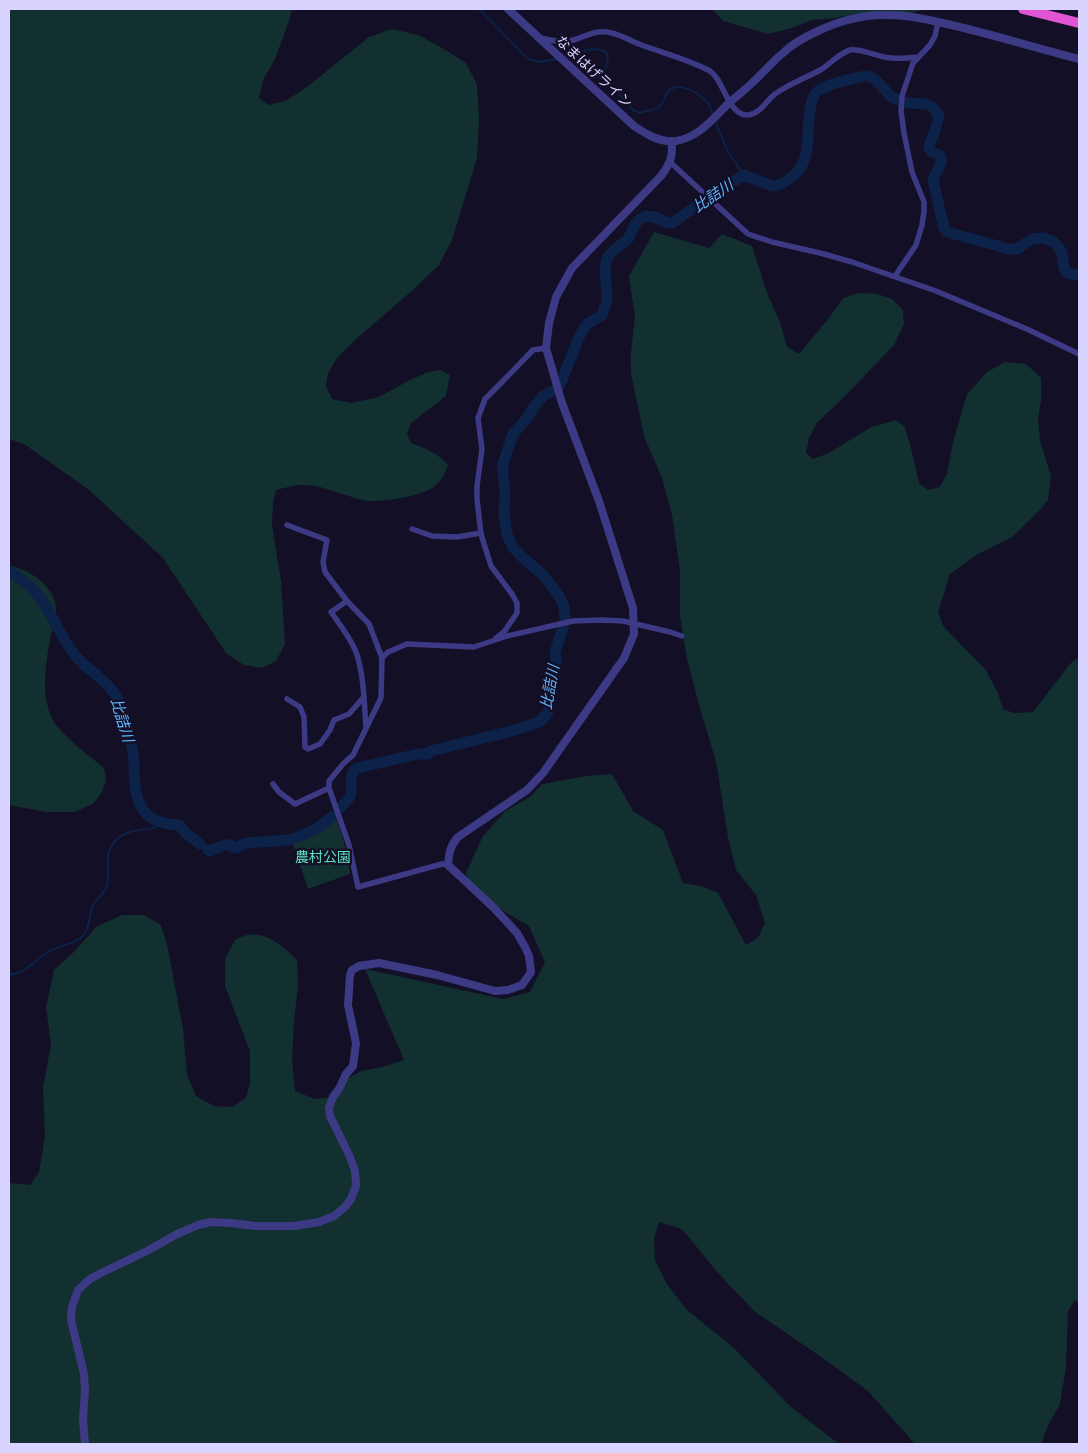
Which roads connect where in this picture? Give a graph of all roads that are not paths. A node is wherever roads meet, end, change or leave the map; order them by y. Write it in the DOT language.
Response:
graph roads {
  1 [pos="508,9"];
  2 [pos="1023,9"];
  3 [pos="938,22"];
  4 [pos="1079,23"];
  5 [pos="539,38"];
  6 [pos="918,57"];
  7 [pos="1079,59"];
  8 [pos="730,103"];
  9 [pos="671,141"];
  10 [pos="670,162"];
  11 [pos="895,276"];
  12 [pos="546,348"];
  13 [pos="1079,354"];
  14 [pos="287,525"];
  15 [pos="412,529"];
  16 [pos="481,533"];
  17 [pos="347,601"];
  18 [pos="634,624"];
  19 [pos="682,636"];
  20 [pos="492,641"];
  21 [pos="382,658"];
  22 [pos="363,698"];
  23 [pos="287,699"];
  24 [pos="366,726"];
  25 [pos="274,784"];
  26 [pos="329,788"];
  27 [pos="448,865"];
  28 [pos="85,1444"];
  1 -- 5 [label="street, なまはげライン"];
  2 -- 4 [label="highway"];
  3 -- 6 [label="street"];
  3 -- 7 [label="street"];
  3 -- 8 [label="street"];
  5 -- 8 [label="street"];
  5 -- 9 [label="street, なまはげライン"];
  6 -- 8 [label="street"];
  6 -- 11 [label="street"];
  8 -- 9 [label="street"];
  9 -- 10 [label="street"];
  10 -- 11 [label="street"];
  10 -- 12 [label="street"];
  11 -- 13 [label="street"];
  12 -- 16 [label="street"];
  12 -- 18 [label="street"];
  14 -- 17 [label="street"];
  15 -- 16 [label="street"];
  16 -- 20 [label="street"];
  17 -- 21 [label="street"];
  17 -- 22 [label="street"];
  18 -- 19 [label="street"];
  18 -- 20 [label="street"];
  18 -- 27 [label="street"];
  20 -- 21 [label="street"];
  21 -- 24 [label="street"];
  22 -- 23 [label="street"];
  22 -- 24 [label="street"];
  24 -- 26 [label="street"];
  25 -- 26 [label="street"];
  26 -- 27 [label="street"];
  27 -- 28 [label="street"];
}
